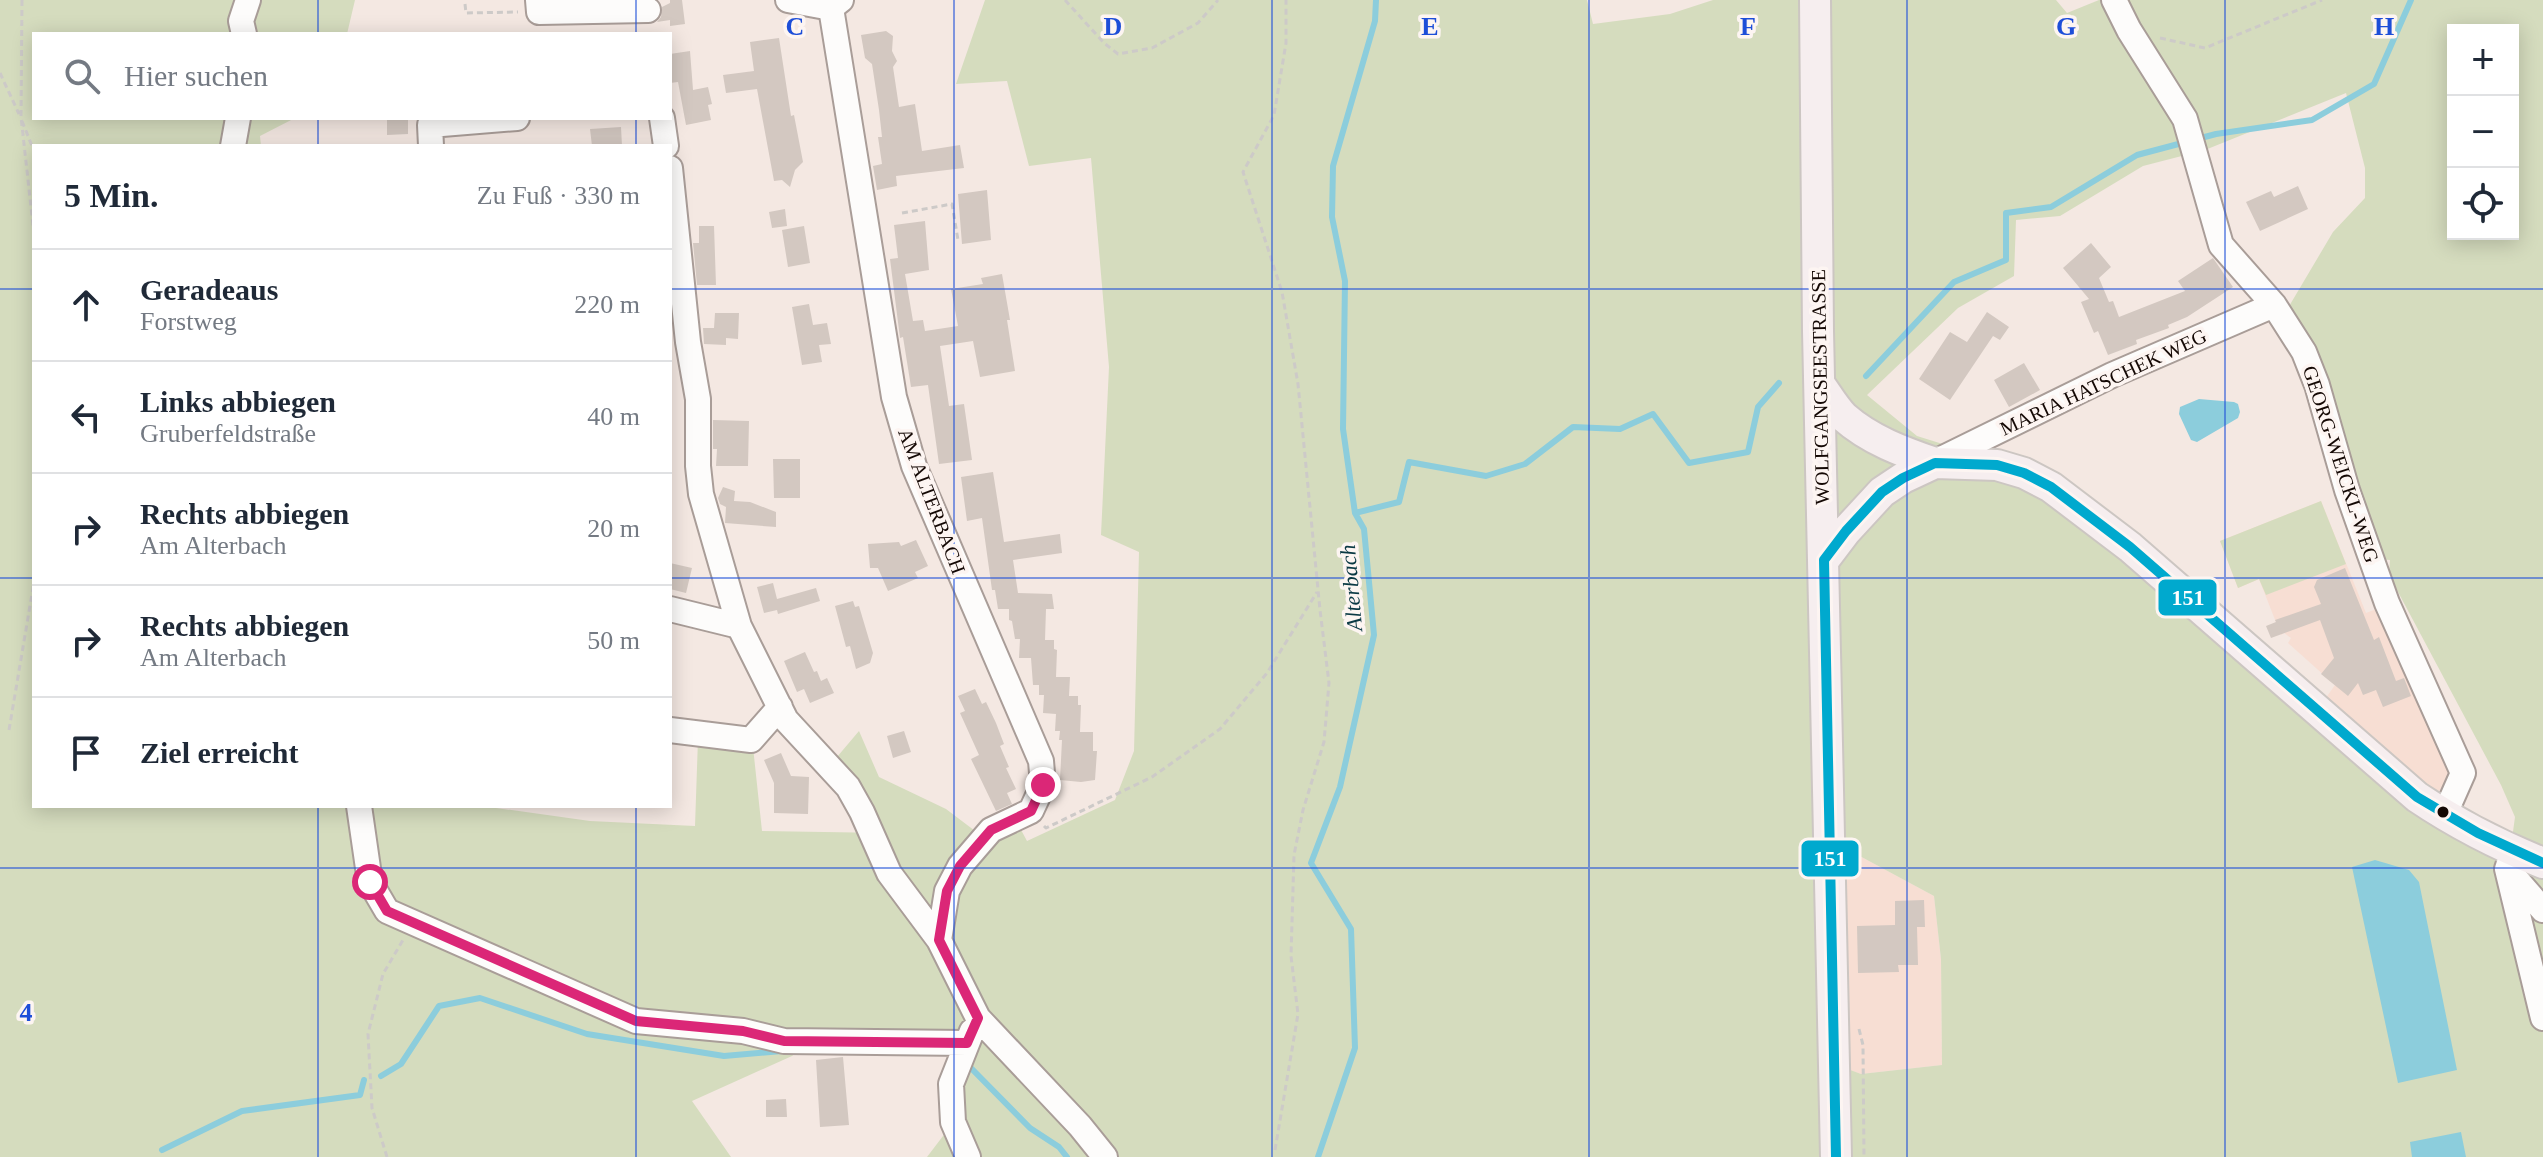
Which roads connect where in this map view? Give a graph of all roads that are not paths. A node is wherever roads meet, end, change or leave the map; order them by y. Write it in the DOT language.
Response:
graph roads {
  1 [pos="788,0"];
  2 [pos="1815,0"];
  3 [pos="2114,0"];
  4 [pos="836,4"];
  5 [pos="538,6"];
  6 [pos="649,15"];
  7 [pos="238,120"];
  8 [pos="492,120"];
  9 [pos="662,120"];
  10 [pos="233,144"];
  11 [pos="431,144"];
  12 [pos="666,144"];
  13 [pos="672,187"];
  14 [pos="2274,305"];
  15 [pos="1821,386"];
  16 [pos="1935,463"];
  17 [pos="1824,560"];
  18 [pos="672,609"];
  19 [pos="739,626"];
  20 [pos="780,707"];
  21 [pos="672,730"];
  22 [pos="359,808"];
  23 [pos="2444,816"];
  24 [pos="2510,860"];
  25 [pos="2543,863"];
  26 [pos="2543,910"];
  27 [pos="939,940"];
  28 [pos="978,1018"];
  29 [pos="2543,1018"];
  30 [pos="967,1043"];
  31 [pos="968,1157"];
  32 [pos="1105,1157"];
  33 [pos="1836,1157"];
  1 -- 4 [label="street, AM ALTERBACH"];
  2 -- 15 [label="main road, WOLFGANGSEESTRASSE"];
  3 -- 14 [label="street, GEORG-WEICKL-WEG"];
  4 -- 27 [label="street, AM ALTERBACH"];
  5 -- 6 [label="street"];
  7 -- 10 [label="street"];
  8 -- 11 [label="street"];
  9 -- 12 [label="street"];
  13 -- 19 [label="street"];
  14 -- 16 [label="street, MARIA HATSCHEK WEG"];
  14 -- 23 [label="street, GEORG-WEICKL-WEG"];
  15 -- 16 [label="main road"];
  15 -- 17 [label="main road, WOLFGANGSEESTRASSE"];
  16 -- 17 [label="main road"];
  16 -- 23 [label="main road"];
  17 -- 33 [label="main road, WOLFGANGSEESTRASSE"];
  18 -- 19 [label="street"];
  19 -- 20 [label="street"];
  20 -- 21 [label="street"];
  20 -- 27 [label="street"];
  22 -- 30 [label="street"];
  23 -- 24 [label="main road"];
  24 -- 25 [label="main road"];
  24 -- 26 [label="street"];
  24 -- 29 [label="street"];
  27 -- 28 [label="street"];
  28 -- 30 [label="street"];
  28 -- 32 [label="street"];
  30 -- 31 [label="street"];
}
